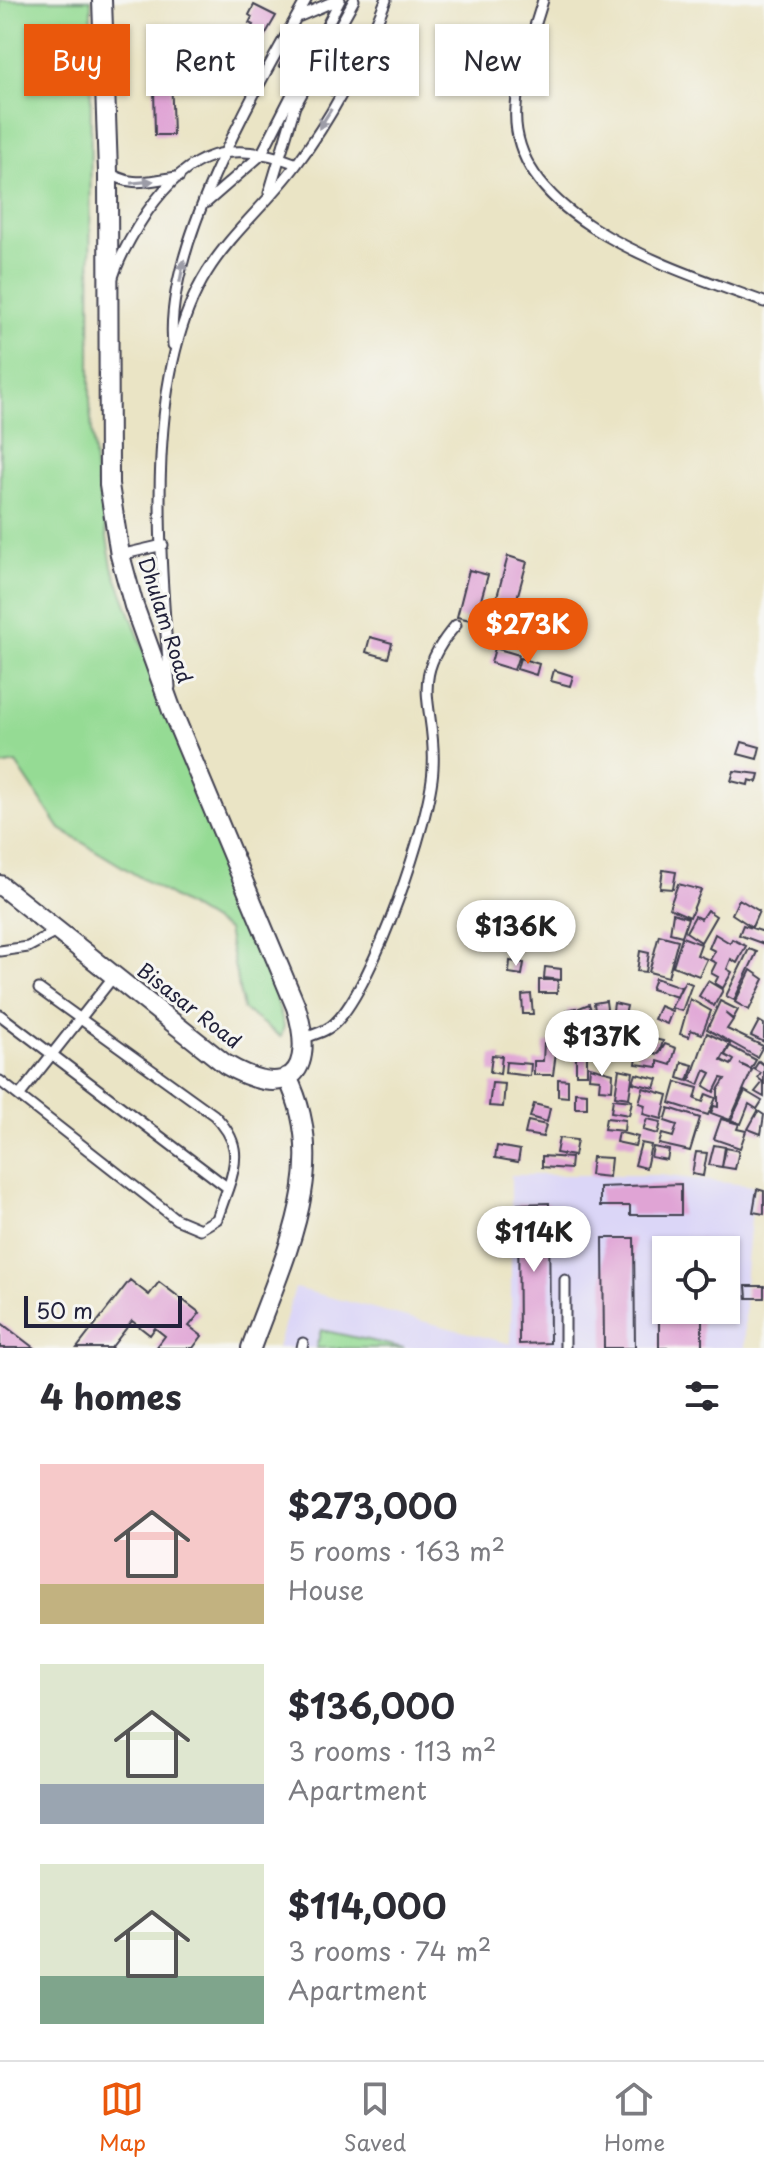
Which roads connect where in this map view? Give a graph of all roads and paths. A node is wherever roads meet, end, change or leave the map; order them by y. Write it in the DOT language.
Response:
graph roads {
  1 [pos="306,0"];
  2 [pos="338,0"];
  3 [pos="354,0"];
  4 [pos="386,0"];
  5 [pos="543,0"];
  6 [pos="105,2"];
  7 [pos="296,19"];
  8 [pos="227,152"];
  9 [pos="261,155"];
  10 [pos="278,156"];
  11 [pos="297,164"];
  12 [pos="108,172"];
  13 [pos="179,177"];
  14 [pos="267,199"];
  15 [pos="195,217"];
  16 [pos="109,292"];
  17 [pos="764,302"];
  18 [pos="174,348"];
  19 [pos="163,545"];
  20 [pos="120,555"];
  21 [pos="456,625"];
  22 [pos="172,711"];
  23 [pos="0,885"];
  24 [pos="58,931"];
  25 [pos="0,951"];
  26 [pos="114,976"];
  27 [pos="39,989"];
  28 [pos="0,1015"];
  29 [pos="79,1020"];
  30 [pos="304,1038"];
  31 [pos="52,1054"];
  32 [pos="287,1077"];
  33 [pos="0,1081"];
  34 [pos="19,1096"];
  35 [pos="228,1188"];
  36 [pos="565,1280"];
  37 [pos="251,1348"];
  38 [pos="565,1348"];
  1 -- 7 [label="lane"];
  2 -- 7 [label="lane"];
  2 -- 9 [label="lane"];
  3 -- 10 [label="lane"];
  4 -- 11 [label="lane, one-way"];
  5 -- 17 [label="lane"];
  6 -- 12 [label="street, Dhulam Road"];
  7 -- 8 [label="lane"];
  8 -- 9 [label="lane"];
  8 -- 13 [label="lane"];
  8 -- 15 [label="lane"];
  9 -- 10 [label="lane"];
  9 -- 15 [label="lane"];
  10 -- 11 [label="lane"];
  10 -- 14 [label="lane"];
  11 -- 14 [label="lane"];
  12 -- 13 [label="lane, one-way"];
  12 -- 16 [label="street, Dhulam Road"];
  13 -- 16 [label="lane"];
  14 -- 18 [label="lane"];
  18 -- 15 [label="lane, one-way"];
  16 -- 20 [label="street, Dhulam Road"];
  18 -- 19 [label="lane"];
  19 -- 20 [label="lane"];
  19 -- 22 [label="lane"];
  20 -- 22 [label="street, Dhulam Road"];
  21 -- 30 [label="lane"];
  22 -- 30 [label="street, Dhulam Road"];
  23 -- 24 [label="street, Bisasar Road"];
  24 -- 25 [label="lane"];
  24 -- 26 [label="street, Bisasar Road"];
  26 -- 29 [label="lane"];
  26 -- 32 [label="street, Bisasar Road"];
  27 -- 29 [label="lane"];
  28 -- 31 [label="lane"];
  29 -- 31 [label="lane"];
  29 -- 35 [label="lane"];
  30 -- 32 [label="street"];
  31 -- 34 [label="lane"];
  31 -- 35 [label="lane"];
  32 -- 37 [label="street"];
  33 -- 34 [label="lane"];
  34 -- 35 [label="lane"];
  36 -- 38 [label="lane"];
}
